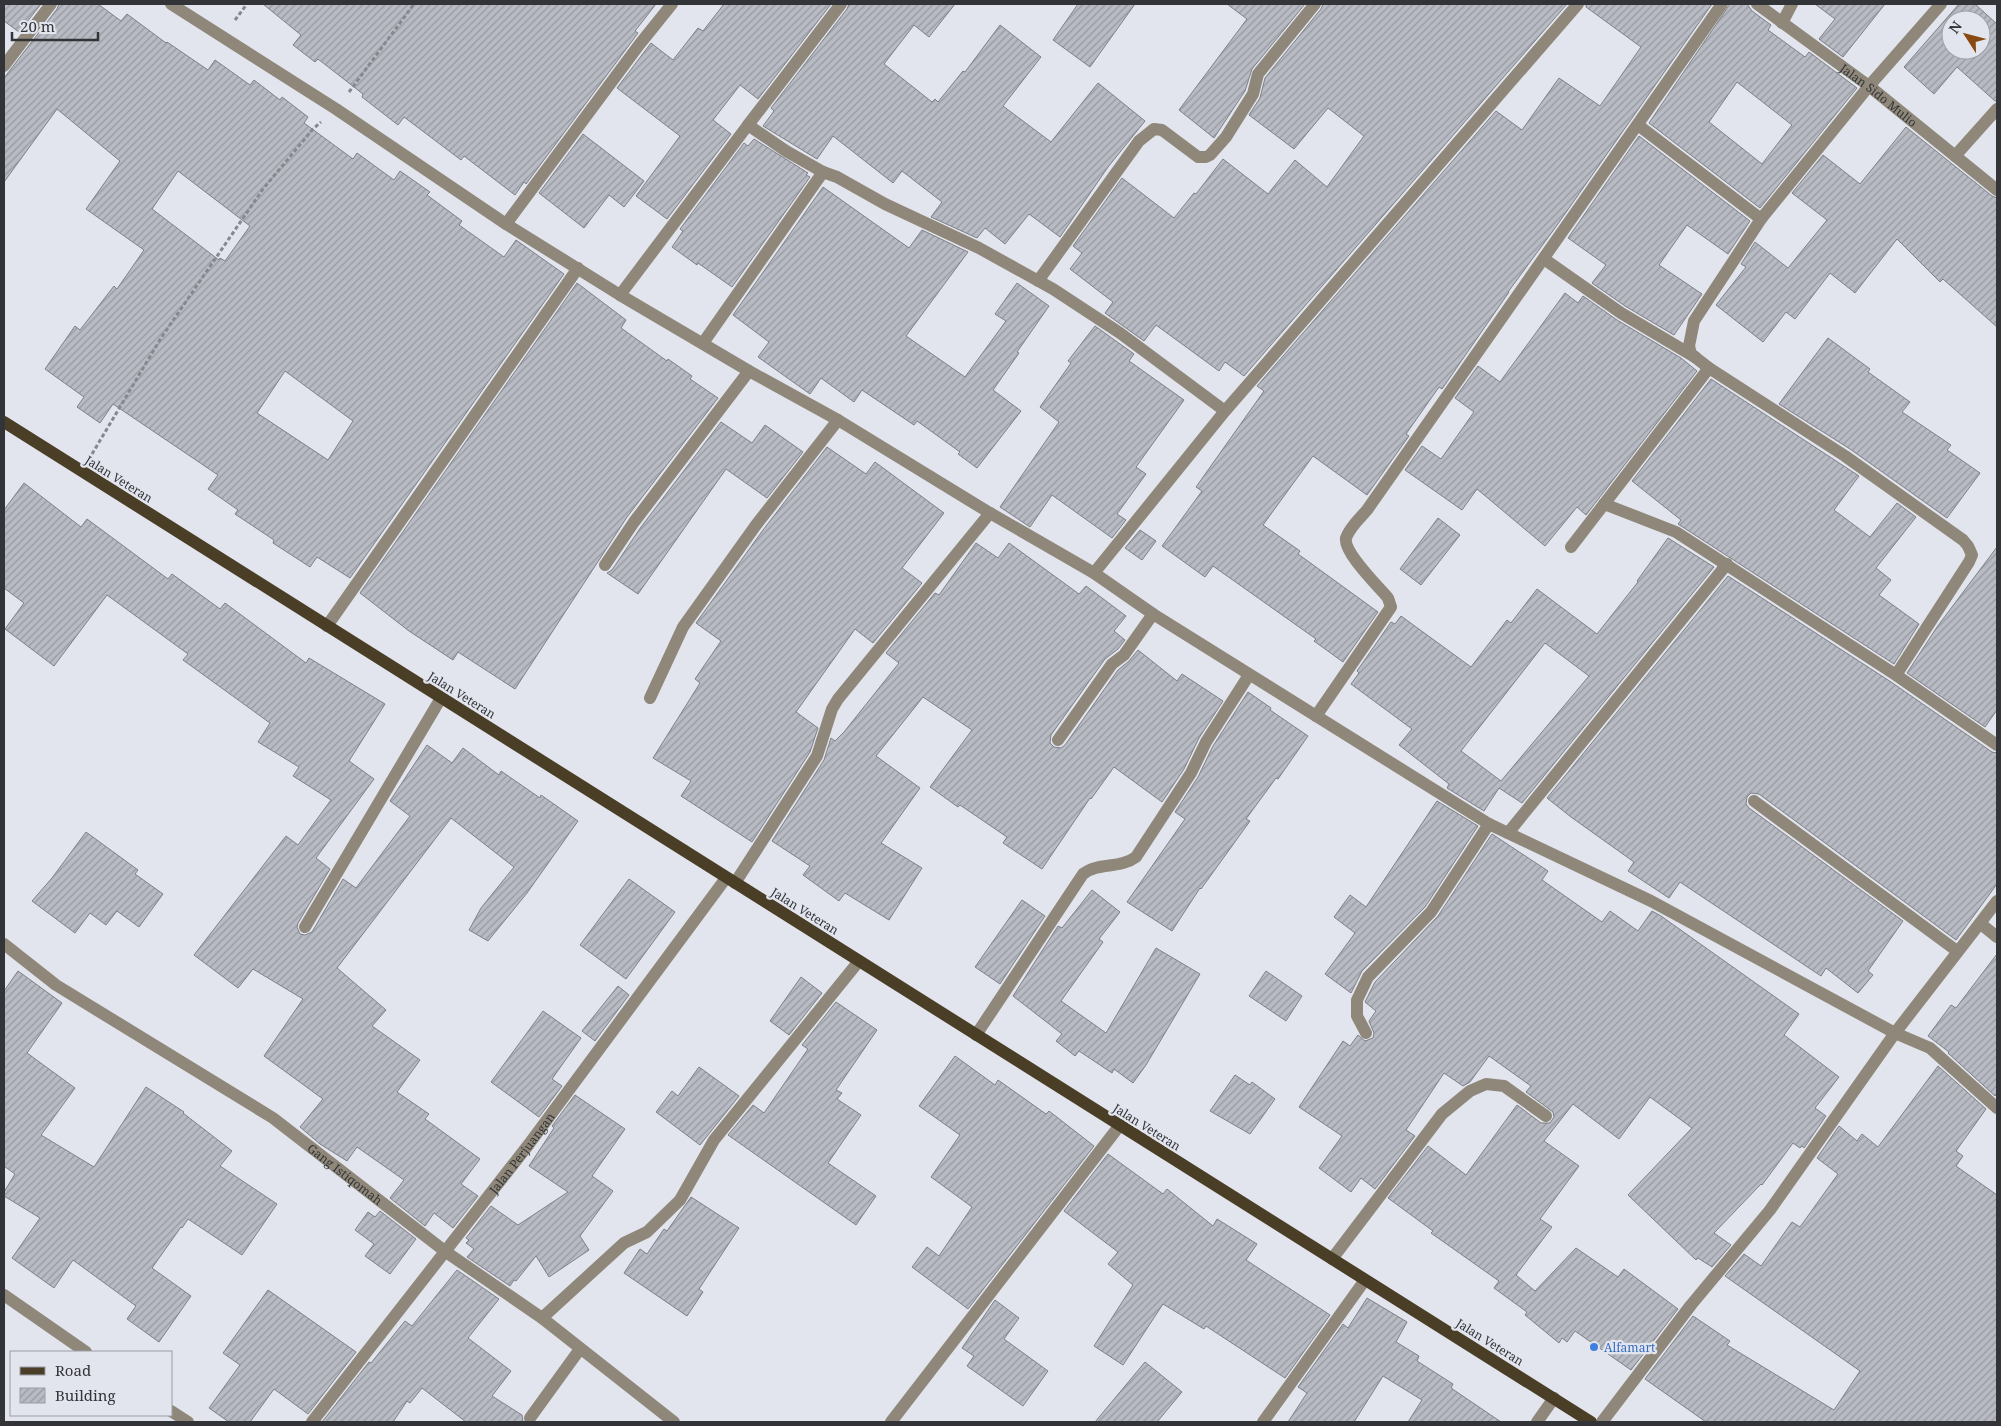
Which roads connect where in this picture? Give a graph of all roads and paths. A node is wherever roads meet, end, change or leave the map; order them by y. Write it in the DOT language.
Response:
graph roads {
  1 [pos="51,4"];
  2 [pos="171,4"];
  3 [pos="414,4"];
  4 [pos="672,4"];
  5 [pos="841,4"];
  6 [pos="1315,4"];
  7 [pos="1578,4"];
  8 [pos="1722,4"];
  9 [pos="1757,4"];
  10 [pos="1792,4"];
  11 [pos="1941,4"];
  12 [pos="1782,23"];
  13 [pos="4,66"];
  14 [pos="1869,86"];
  15 [pos="336,109"];
  16 [pos="1997,109"];
  17 [pos="748,125"];
  18 [pos="1638,125"];
  19 [pos="1955,156"];
  20 [pos="822,172"];
  21 [pos="1997,190"];
  22 [pos="1761,220"];
  23 [pos="506,224"];
  24 [pos="1544,259"];
  25 [pos="578,268"];
  26 [pos="1038,281"];
  27 [pos="620,295"];
  28 [pos="703,343"];
  29 [pos="1695,357"];
  30 [pos="1709,368"];
  31 [pos="749,371"];
  32 [pos="1225,411"];
  33 [pos="838,420"];
  34 [pos="4,422"];
  35 [pos="81,471"];
  36 [pos="1604,504"];
  37 [pos="990,513"];
  38 [pos="1572,547"];
  39 [pos="1727,564"];
  40 [pos="605,565"];
  41 [pos="1094,573"];
  42 [pos="1153,614"];
  43 [pos="327,626"];
  44 [pos="1249,675"];
  45 [pos="1896,675"];
  46 [pos="441,698"];
  47 [pos="650,698"];
  48 [pos="1316,716"];
  49 [pos="1058,740"];
  50 [pos="1997,745"];
  51 [pos="1754,801"];
  52 [pos="1489,824"];
  53 [pos="1508,833"];
  54 [pos="730,880"];
  55 [pos="1997,901"];
  56 [pos="1981,924"];
  57 [pos="305,926"];
  58 [pos="1997,937"];
  59 [pos="4,944"];
  60 [pos="1957,950"];
  61 [pos="858,961"];
  62 [pos="1366,1033"];
  63 [pos="1895,1033"];
  64 [pos="976,1035"];
  65 [pos="1997,1108"];
  66 [pos="1546,1116"];
  67 [pos="1120,1125"];
  68 [pos="446,1252"];
  69 [pos="1332,1259"];
  70 [pos="1365,1280"];
  71 [pos="4,1295"];
  72 [pos="542,1318"];
  73 [pos="580,1349"];
  74 [pos="85,1351"];
  75 [pos="1554,1398"];
  76 [pos="172,1412"];
  77 [pos="530,1418"];
  78 [pos="188,1422"];
  79 [pos="312,1422"];
  80 [pos="674,1422"];
  81 [pos="891,1422"];
  82 [pos="1263,1422"];
  83 [pos="1537,1422"];
  84 [pos="1591,1422"];
  85 [pos="1602,1422"];
  1 -- 13 [label="street"];
  2 -- 15 [label="street"];
  3 -- 15 [label="path"];
  4 -- 23 [label="street"];
  5 -- 17 [label="street"];
  6 -- 26 [label="street"];
  7 -- 32 [label="street"];
  8 -- 18 [label="street"];
  9 -- 12 [label="street, Jalan Sido Mulio"];
  10 -- 12 [label="street"];
  11 -- 14 [label="street"];
  12 -- 14 [label="street, Jalan Sido Mulio"];
  14 -- 19 [label="street, Jalan Sido Mulio"];
  14 -- 22 [label="street"];
  15 -- 23 [label="street"];
  15 -- 35 [label="path"];
  16 -- 19 [label="street"];
  17 -- 20 [label="street"];
  17 -- 27 [label="street"];
  18 -- 22 [label="street"];
  18 -- 24 [label="street"];
  19 -- 21 [label="street, Jalan Sido Mulio"];
  20 -- 26 [label="street"];
  20 -- 28 [label="street"];
  22 -- 29 [label="street"];
  23 -- 25 [label="street"];
  24 -- 29 [label="street"];
  24 -- 48 [label="street"];
  25 -- 27 [label="street"];
  25 -- 43 [label="street"];
  26 -- 32 [label="street"];
  27 -- 28 [label="street"];
  28 -- 31 [label="street"];
  29 -- 30 [label="street"];
  30 -- 36 [label="street"];
  30 -- 45 [label="street"];
  31 -- 33 [label="street"];
  31 -- 40 [label="street"];
  32 -- 41 [label="street"];
  33 -- 37 [label="street"];
  33 -- 47 [label="street"];
  34 -- 35 [label="main road, Jalan Veteran"];
  35 -- 43 [label="main road, Jalan Veteran"];
  36 -- 38 [label="street"];
  36 -- 39 [label="street"];
  37 -- 41 [label="street"];
  37 -- 54 [label="street, Jalan Perjuangan"];
  39 -- 45 [label="street"];
  39 -- 53 [label="street"];
  41 -- 42 [label="street"];
  42 -- 44 [label="street"];
  42 -- 49 [label="street"];
  43 -- 46 [label="main road, Jalan Veteran"];
  44 -- 48 [label="street"];
  44 -- 64 [label="street"];
  45 -- 50 [label="street"];
  46 -- 54 [label="main road, Jalan Veteran"];
  46 -- 57 [label="street"];
  48 -- 52 [label="street"];
  51 -- 60 [label="street"];
  52 -- 53 [label="street"];
  52 -- 62 [label="street"];
  53 -- 63 [label="street"];
  54 -- 61 [label="main road, Jalan Veteran"];
  54 -- 68 [label="street, Jalan Perjuangan"];
  55 -- 56 [label="street"];
  56 -- 58 [label="street"];
  56 -- 60 [label="street"];
  59 -- 68 [label="street, Gang Istiqomah"];
  60 -- 63 [label="street"];
  61 -- 64 [label="main road, Jalan Veteran"];
  61 -- 72 [label="street"];
  63 -- 65 [label="street"];
  63 -- 85 [label="street"];
  64 -- 67 [label="main road, Jalan Veteran"];
  66 -- 69 [label="street"];
  67 -- 69 [label="main road, Jalan Veteran"];
  67 -- 81 [label="street"];
  68 -- 72 [label="street, Gang Istiqomah"];
  68 -- 79 [label="street, Jalan Perjuangan"];
  69 -- 70 [label="main road, Jalan Veteran"];
  70 -- 75 [label="main road, Jalan Veteran"];
  70 -- 82 [label="street"];
  71 -- 74 [label="street"];
  72 -- 73 [label="street, Gang Istiqomah"];
  73 -- 77 [label="street"];
  73 -- 80 [label="street, Gang Istiqomah"];
  75 -- 83 [label="street"];
  75 -- 84 [label="main road, Jalan Veteran"];
  76 -- 78 [label="street"];
}
